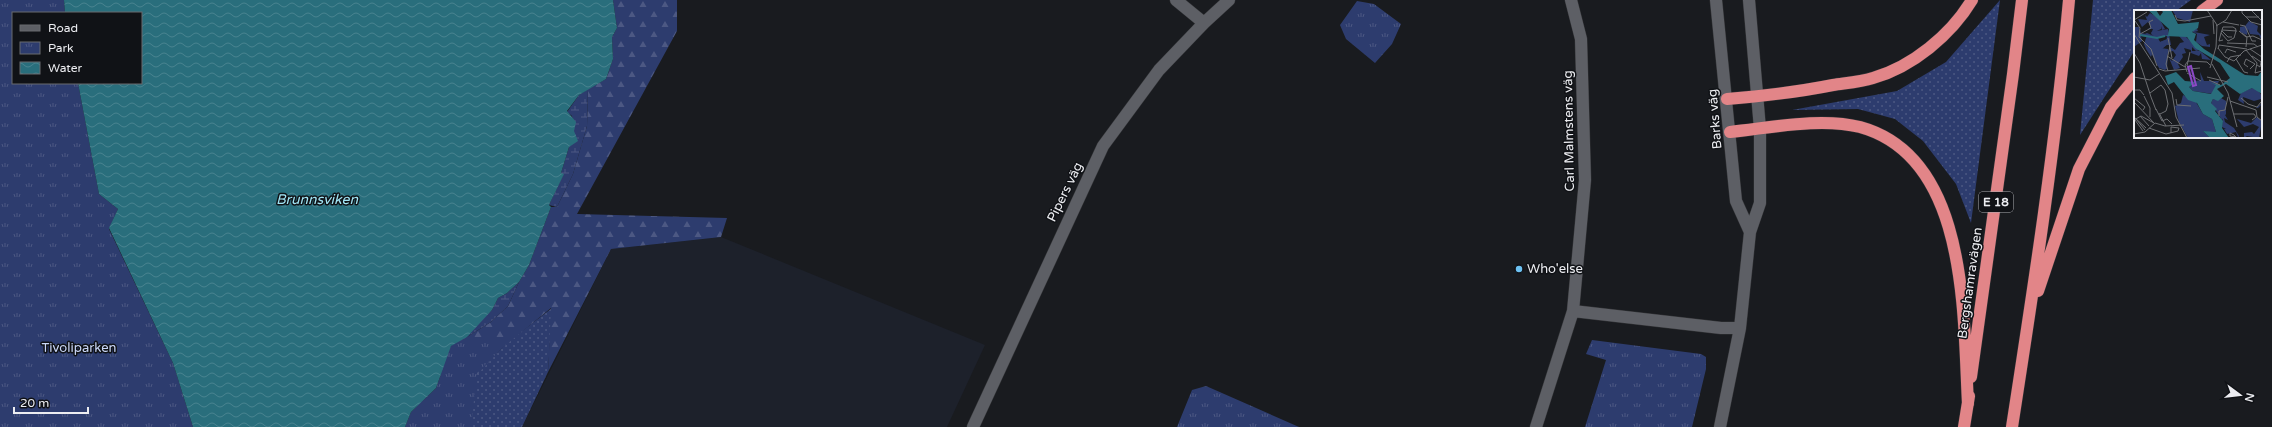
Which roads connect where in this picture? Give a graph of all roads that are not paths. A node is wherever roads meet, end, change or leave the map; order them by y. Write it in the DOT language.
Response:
graph roads {
  1 [pos="1176,0"];
  2 [pos="1229,0"];
  3 [pos="1571,0"];
  4 [pos="1716,0"];
  5 [pos="1749,0"];
  6 [pos="1972,0"];
  7 [pos="2022,0"];
  8 [pos="2069,0"];
  9 [pos="2217,0"];
  10 [pos="2203,10"];
  11 [pos="1204,23"];
  12 [pos="2134,79"];
  13 [pos="1758,97"];
  14 [pos="1727,99"];
  15 [pos="1760,129"];
  16 [pos="1730,132"];
  17 [pos="1750,232"];
  18 [pos="1573,311"];
  19 [pos="2029,317"];
  20 [pos="1740,328"];
  21 [pos="1968,404"];
  22 [pos="973,427"];
  23 [pos="1536,427"];
  24 [pos="1720,427"];
  25 [pos="1964,427"];
  26 [pos="2012,427"];
  1 -- 11 [label="street"];
  2 -- 11 [label="street, Pipers väg"];
  3 -- 18 [label="street, Carl Malmstens väg"];
  4 -- 14 [label="street, Barks väg"];
  5 -- 13 [label="street"];
  6 -- 13 [label="highway"];
  7 -- 21 [label="highway, Bergshamravägen / E 18"];
  8 -- 19 [label="highway"];
  9 -- 10 [label="highway"];
  11 -- 22 [label="street, Pipers väg"];
  12 -- 19 [label="highway"];
  13 -- 14 [label="highway"];
  13 -- 15 [label="street"];
  14 -- 16 [label="street, Barks väg"];
  15 -- 16 [label="highway"];
  15 -- 17 [label="street"];
  15 -- 21 [label="highway"];
  16 -- 17 [label="street, Barks väg"];
  17 -- 20 [label="street"];
  18 -- 20 [label="street"];
  18 -- 23 [label="street, Carl Malmstens väg"];
  19 -- 26 [label="highway"];
  20 -- 24 [label="street"];
  21 -- 25 [label="highway, Bergshamravägen / E 18"];
}
